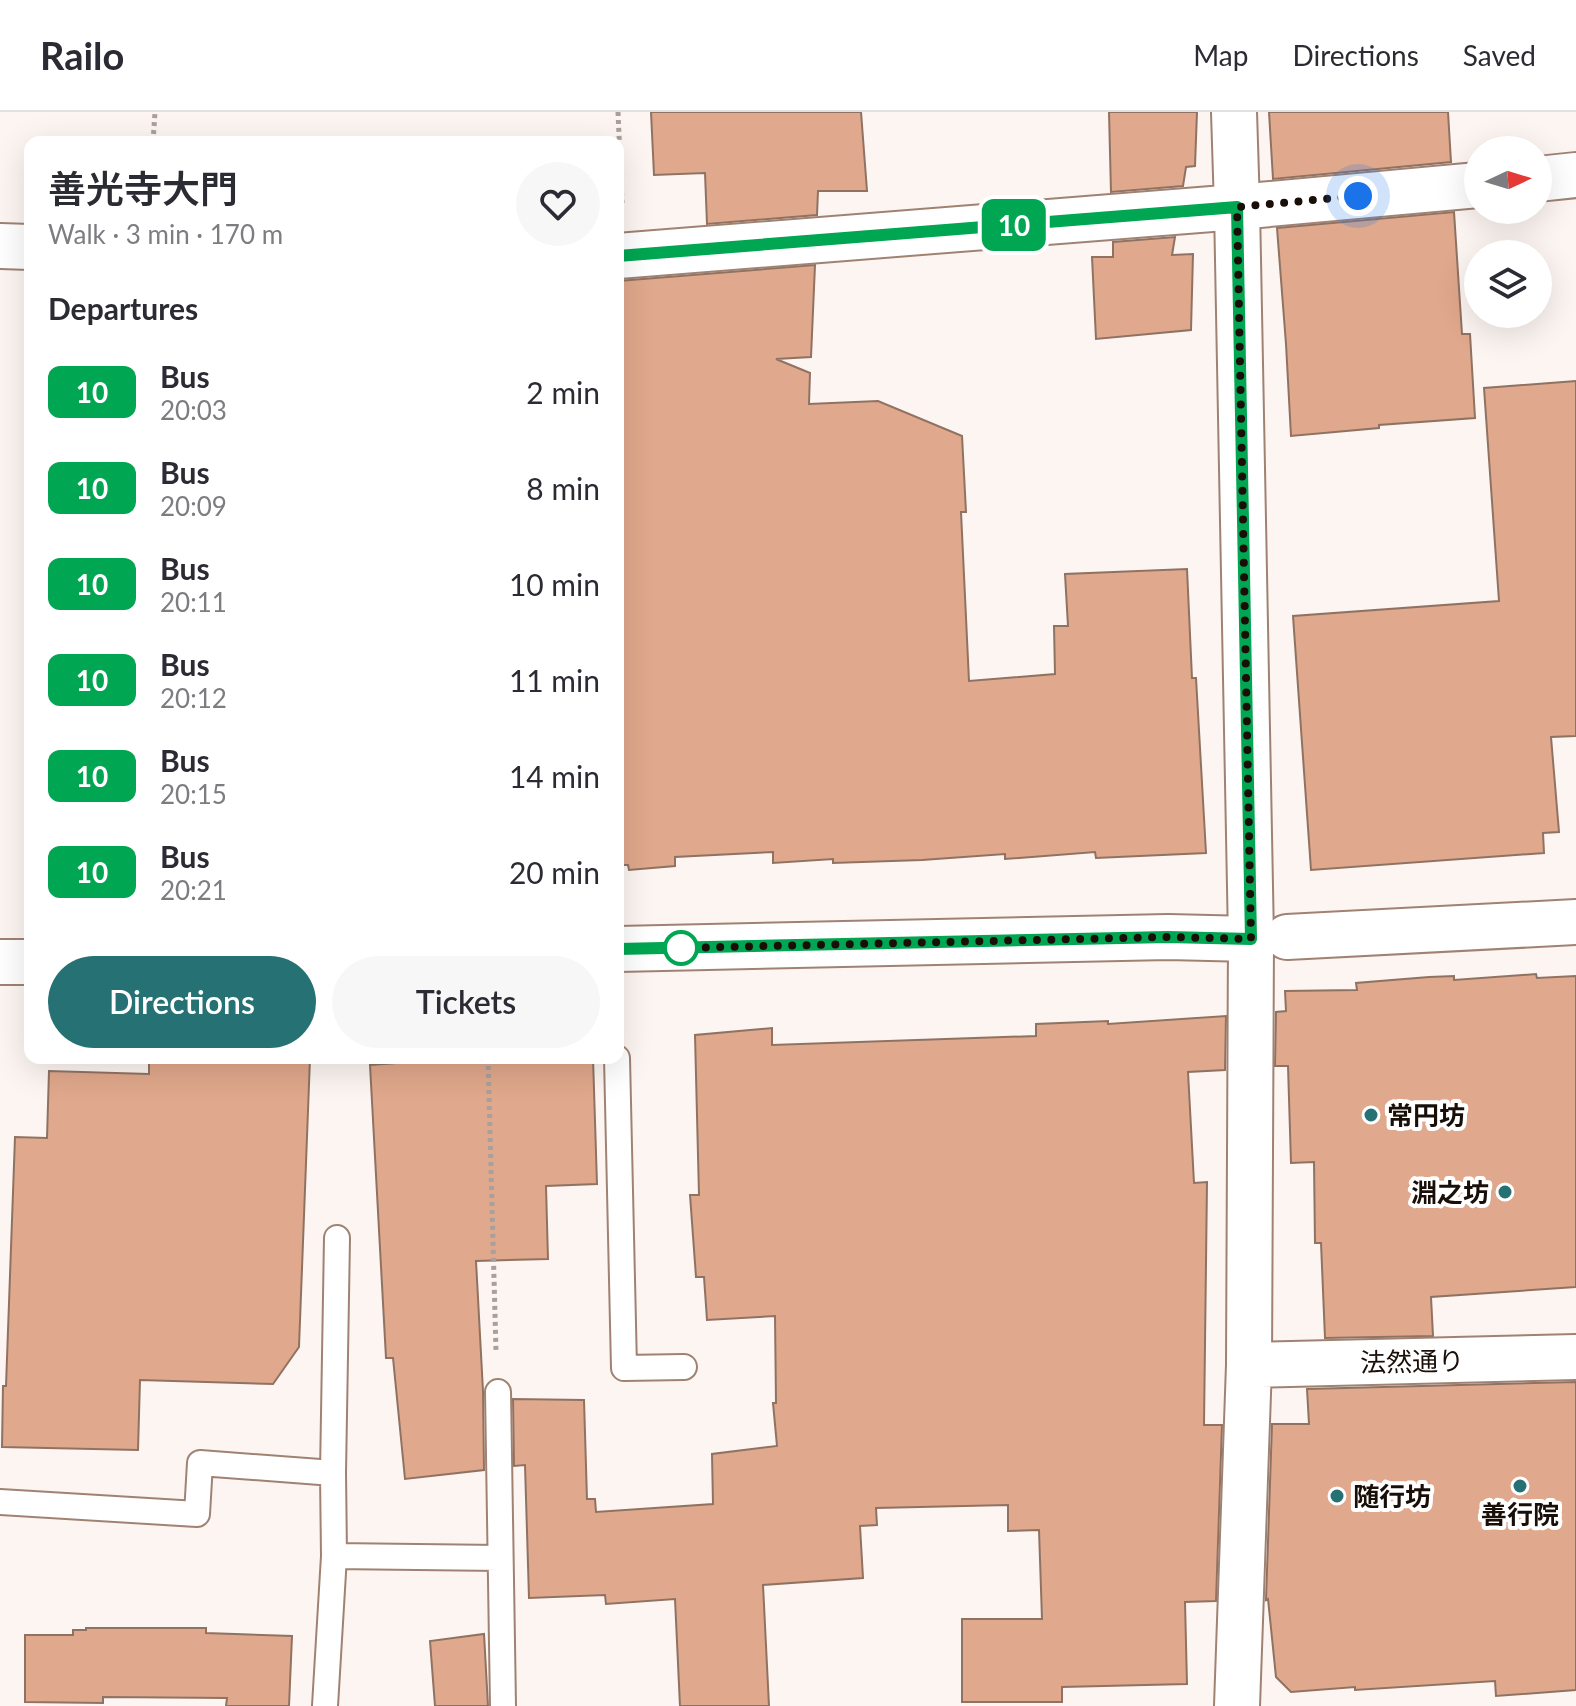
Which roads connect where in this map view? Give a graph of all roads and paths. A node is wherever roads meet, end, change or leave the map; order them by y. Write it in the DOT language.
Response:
graph roads {
  1 [pos="155,112"];
  2 [pos="618,112"];
  3 [pos="1234,112"];
  4 [pos="153,136"];
  5 [pos="619,136"];
  6 [pos="1576,175"];
  7 [pos="1552,178"];
  8 [pos="1464,186"];
  9 [pos="1237,207"];
  10 [pos="0,246"];
  11 [pos="24,247"];
  12 [pos="624,255"];
  13 [pos="1576,922"];
  14 [pos="1269,938"];
  15 [pos="624,949"];
  16 [pos="0,962"];
  17 [pos="24,962"];
  18 [pos="488,1064"];
  19 [pos="617,1064"];
  20 [pos="337,1238"];
  21 [pos="1576,1357"];
  22 [pos="1249,1365"];
  23 [pos="684,1367"];
  24 [pos="498,1392"];
  25 [pos="333,1473"];
  26 [pos="0,1502"];
  27 [pos="334,1556"];
  28 [pos="500,1558"];
  29 [pos="325,1706"];
  30 [pos="503,1706"];
  31 [pos="1237,1706"];
  1 -- 4 [label="path"];
  2 -- 5 [label="path"];
  3 -- 9 [label="street"];
  6 -- 7 [label="street"];
  8 -- 9 [label="street"];
  9 -- 12 [label="street"];
  9 -- 14 [label="street"];
  10 -- 11 [label="street"];
  13 -- 14 [label="street"];
  14 -- 15 [label="street"];
  14 -- 22 [label="street"];
  16 -- 17 [label="street"];
  18 -- 24 [label="path"];
  19 -- 23 [label="lane"];
  20 -- 25 [label="lane"];
  21 -- 22 [label="street, 法然通り"];
  22 -- 31 [label="street"];
  24 -- 28 [label="lane"];
  25 -- 26 [label="lane"];
  25 -- 27 [label="lane"];
  27 -- 28 [label="lane"];
  27 -- 29 [label="lane"];
  28 -- 30 [label="lane"];
}
